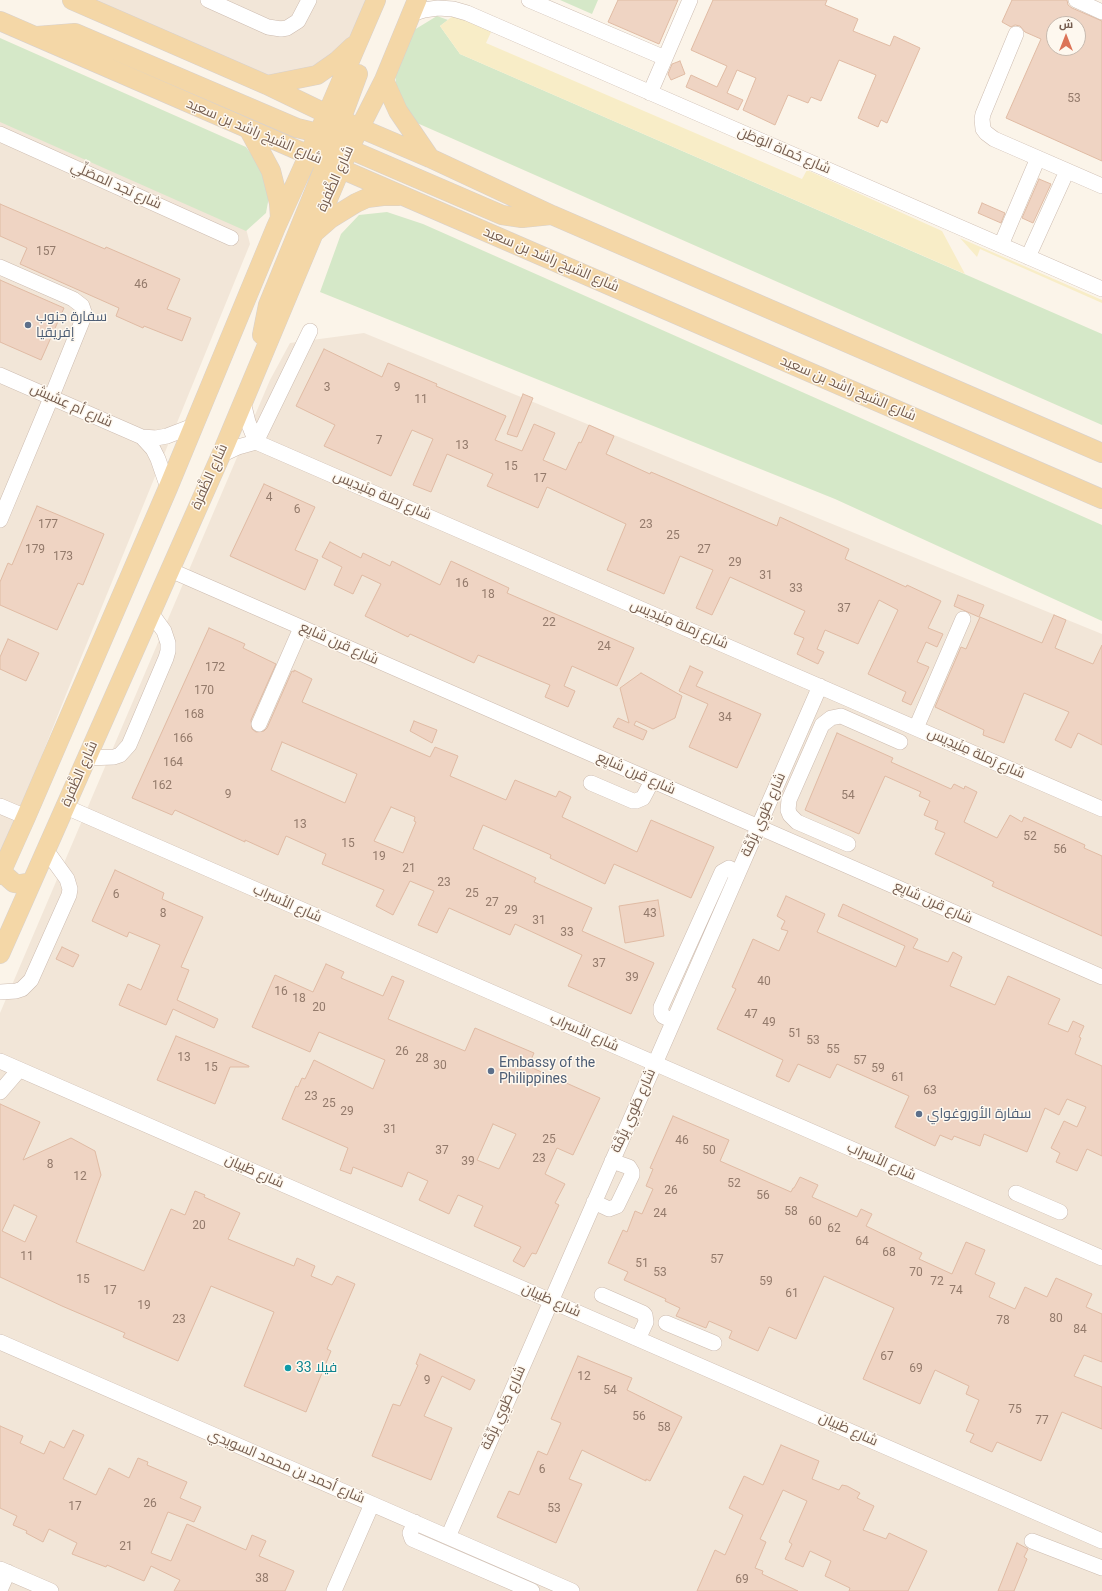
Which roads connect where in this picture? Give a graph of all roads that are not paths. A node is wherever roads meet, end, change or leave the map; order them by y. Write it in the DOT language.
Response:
graph roads {
  1 [pos="72,0"];
  2 [pos="208,0"];
  3 [pos="309,0"];
  4 [pos="376,0"];
  5 [pos="387,0"];
  6 [pos="452,0"];
  7 [pos="529,0"];
  8 [pos="690,0"];
  9 [pos="1076,0"];
  10 [pos="234,5"];
  11 [pos="414,7"];
  12 [pos="1102,12"];
  13 [pos="466,13"];
  14 [pos="0,21"];
  15 [pos="1016,34"];
  16 [pos="36,36"];
  17 [pos="357,43"];
  18 [pos="665,58"];
  19 [pos="384,80"];
  20 [pos="267,85"];
  21 [pos="650,93"];
  22 [pos="360,128"];
  23 [pos="249,130"];
  24 [pos="0,134"];
  25 [pos="333,141"];
  26 [pos="308,155"];
  27 [pos="430,158"];
  28 [pos="1038,158"];
  29 [pos="1067,171"];
  30 [pos="1102,186"];
  31 [pos="403,196"];
  32 [pos="552,215"];
  33 [pos="280,220"];
  34 [pos="312,235"];
  35 [pos="232,238"];
  36 [pos="1001,245"];
  37 [pos="1028,257"];
  38 [pos="0,267"];
  39 [pos="1102,289"];
  40 [pos="310,331"];
  41 [pos="261,360"];
  42 [pos="0,375"];
  43 [pos="52,398"];
  44 [pos="243,402"];
  45 [pos="193,426"];
  46 [pos="142,437"];
  47 [pos="256,442"];
  48 [pos="1102,454"];
  49 [pos="221,455"];
  50 [pos="168,488"];
  51 [pos="1102,499"];
  52 [pos="0,520"];
  53 [pos="170,570"];
  54 [pos="151,613"];
  55 [pos="963,619"];
  56 [pos="301,628"];
  57 [pos="820,686"];
  58 [pos="259,724"];
  59 [pos="916,728"];
  60 [pos="900,742"];
  61 [pos="790,755"];
  62 [pos="87,758"];
  63 [pos="806,762"];
  64 [pos="632,772"];
  65 [pos="652,781"];
  66 [pos="591,783"];
  67 [pos="621,796"];
  68 [pos="0,806"];
  69 [pos="66,807"];
  70 [pos="1102,809"];
  71 [pos="26,818"];
  72 [pos="758,827"];
  73 [pos="848,844"];
  74 [pos="46,850"];
  75 [pos="1,872"];
  76 [pos="32,882"];
  77 [pos="5,923"];
  78 [pos="0,954"];
  79 [pos="1102,977"];
  80 [pos="0,992"];
  81 [pos="0,1061"];
  82 [pos="655,1064"];
  83 [pos="19,1070"];
  84 [pos="0,1092"];
  85 [pos="612,1161"];
  86 [pos="1016,1193"];
  87 [pos="594,1202"];
  88 [pos="1042,1232"];
  89 [pos="1102,1258"];
  90 [pos="602,1295"];
  91 [pos="551,1301"];
  92 [pos="617,1302"];
  93 [pos="666,1323"];
  94 [pos="606,1325"];
  95 [pos="687,1332"];
  96 [pos="638,1339"];
  97 [pos="0,1342"];
  98 [pos="714,1343"];
  99 [pos="676,1356"];
  100 [pos="372,1504"];
  101 [pos="415,1522"];
  102 [pos="448,1537"];
  103 [pos="1032,1540"];
  104 [pos="1100,1540"];
  105 [pos="1087,1562"];
  106 [pos="1102,1568"];
  107 [pos="4,1571"];
  108 [pos="0,1590"];
  109 [pos="51,1591"];
  110 [pos="334,1591"];
  111 [pos="532,1591"];
  112 [pos="572,1591"];
  1 -- 20 [label="main road, شارع الشيخ راشد بن سعيد"];
  2 -- 10 [label="street"];
  3 -- 10 [label="street"];
  4 -- 17 [label="main road, شارع الظَّفرة"];
  5 -- 25 [label="main road"];
  6 -- 13 [label="street, شارع حُماة الوَطَن"];
  7 -- 18 [label="street"];
  8 -- 18 [label="street"];
  9 -- 12 [label="street"];
  11 -- 13 [label="street, شارع حُماة الوَطَن"];
  11 -- 19 [label="main road"];
  13 -- 21 [label="street, شارع حُماة الوَطَن"];
  14 -- 16 [label="main road, شارع الشيخ راشد بن سعيد"];
  15 -- 28 [label="street"];
  16 -- 23 [label="main road, شارع الشيخ راشد بن سعيد"];
  16 -- 25 [label="main road"];
  17 -- 20 [label="main road"];
  17 -- 25 [label="main road, شارع الظَّفرة"];
  18 -- 21 [label="street"];
  19 -- 22 [label="main road"];
  19 -- 27 [label="main road"];
  20 -- 25 [label="main road, شارع الشيخ راشد بن سعيد"];
  21 -- 36 [label="street, شارع حُماة الوَطَن"];
  22 -- 25 [label="main road, شارع الشيخ راشد بن سعيد"];
  22 -- 27 [label="main road, شارع الشيخ راشد بن سعيد"];
  23 -- 26 [label="main road, شارع الشيخ راشد بن سعيد"];
  23 -- 33 [label="main road"];
  24 -- 35 [label="street, شارع نَجد المصَلِّي"];
  25 -- 26 [label="main road, شارع الشيخ راشد بن سعيد"];
  25 -- 26 [label="main road, شارع الظَّفرة"];
  25 -- 31 [label="main road, شارع الشيخ راشد بن سعيد"];
  25 -- 32 [label="main road"];
  25 -- 34 [label="main road, شارع الظَّفرة"];
  25 -- 41 [label="main road"];
  26 -- 33 [label="main road, شارع الظَّفرة"];
  27 -- 32 [label="main road, شارع الشيخ راشد بن سعيد"];
  28 -- 29 [label="street"];
  28 -- 36 [label="street"];
  29 -- 30 [label="street"];
  29 -- 37 [label="street"];
  31 -- 34 [label="main road"];
  31 -- 51 [label="main road, شارع الشيخ راشد بن سعيد"];
  32 -- 48 [label="main road, شارع الشيخ راشد بن سعيد"];
  33 -- 45 [label="main road, شارع الظَّفرة"];
  34 -- 41 [label="main road, شارع الظَّفرة"];
  36 -- 37 [label="street, شارع حُماة الوَطَن"];
  37 -- 39 [label="street, شارع حُماة الوَطَن"];
  38 -- 43 [label="street"];
  40 -- 47 [label="street"];
  41 -- 44 [label="main road, شارع الظَّفرة"];
  42 -- 43 [label="street, شارع أم عِشيش"];
  43 -- 46 [label="street, شارع أم عِشيش"];
  43 -- 52 [label="street"];
  44 -- 47 [label="street"];
  44 -- 49 [label="main road, شارع الظَّفرة"];
  45 -- 46 [label="street, شارع أم عِشيش"];
  45 -- 50 [label="main road, شارع الظَّفرة"];
  46 -- 50 [label="street, شارع أم عِشيش"];
  47 -- 49 [label="street"];
  47 -- 57 [label="street, شارع رَملة مِنَيدِيس"];
  49 -- 53 [label="main road, شارع الظَّفرة"];
  50 -- 71 [label="main road, شارع الظَّفرة"];
  53 -- 54 [label="main road, شارع الظَّفرة"];
  53 -- 56 [label="street, شارع قرن شايِع"];
  54 -- 62 [label="main road, شارع الظَّفرة"];
  54 -- 62 [label="street"];
  55 -- 59 [label="street"];
  56 -- 58 [label="street"];
  56 -- 64 [label="street, شارع قرن شايِع"];
  57 -- 59 [label="street, شارع رَملة مِنَيدِيس"];
  57 -- 61 [label="street, شارع طَوِي بِرِّمَّة"];
  59 -- 70 [label="street, شارع رَملة مِنَيدِيس"];
  60 -- 63 [label="street"];
  61 -- 63 [label="street"];
  61 -- 72 [label="street, شارع طَوِي بِرِّمَّة"];
  62 -- 69 [label="main road, شارع الظَّفرة"];
  63 -- 73 [label="street"];
  64 -- 65 [label="street, شارع قرن شايِع"];
  64 -- 67 [label="street"];
  65 -- 67 [label="street"];
  65 -- 72 [label="street, شارع قرن شايِع"];
  66 -- 67 [label="street"];
  68 -- 71 [label="street"];
  69 -- 74 [label="main road, شارع الظَّفرة"];
  69 -- 82 [label="street, شارع الأسراب"];
  71 -- 75 [label="main road, شارع الظَّفرة"];
  72 -- 79 [label="street, شارع قرن شايِع"];
  72 -- 82 [label="street, شارع طَوِي بِرِّمَّة"];
  74 -- 76 [label="main road, شارع الظَّفرة"];
  74 -- 80 [label="street"];
  75 -- 76 [label="main road"];
  76 -- 77 [label="main road, شارع الظَّفرة"];
  77 -- 78 [label="main road, شارع الظَّفرة"];
  81 -- 83 [label="street, شارع ظبيان"];
  82 -- 85 [label="street, شارع طَوِي بِرِّمَّة"];
  82 -- 88 [label="street, شارع الأسراب"];
  83 -- 84 [label="street"];
  83 -- 91 [label="street, شارع ظبيان"];
  85 -- 87 [label="street, شارع طَوِي بِرِّمَّة"];
  85 -- 87 [label="street"];
  86 -- 88 [label="street"];
  87 -- 91 [label="street, شارع طَوِي بِرِّمَّة"];
  88 -- 89 [label="street, شارع الأسراب"];
  90 -- 92 [label="street"];
  91 -- 94 [label="street, شارع ظبيان"];
  91 -- 102 [label="street, شارع طَوِي بِرِّمَّة"];
  92 -- 94 [label="street"];
  92 -- 96 [label="street"];
  93 -- 95 [label="street"];
  94 -- 96 [label="street, شارع ظبيان"];
  95 -- 98 [label="street"];
  95 -- 99 [label="street"];
  96 -- 99 [label="street, شارع ظبيان"];
  97 -- 100 [label="street, شارع أحمد بن محمد السويدي"];
  99 -- 104 [label="street, شارع ظبيان"];
  100 -- 101 [label="street, شارع أحمد بن محمد السويدي"];
  100 -- 110 [label="street"];
  101 -- 102 [label="street, شارع أحمد بن محمد السويدي"];
  101 -- 111 [label="street"];
  102 -- 112 [label="street, شارع أحمد بن محمد السويدي"];
  103 -- 105 [label="street"];
  104 -- 105 [label="street"];
  105 -- 106 [label="street"];
  107 -- 108 [label="street"];
  107 -- 109 [label="street"];
}
